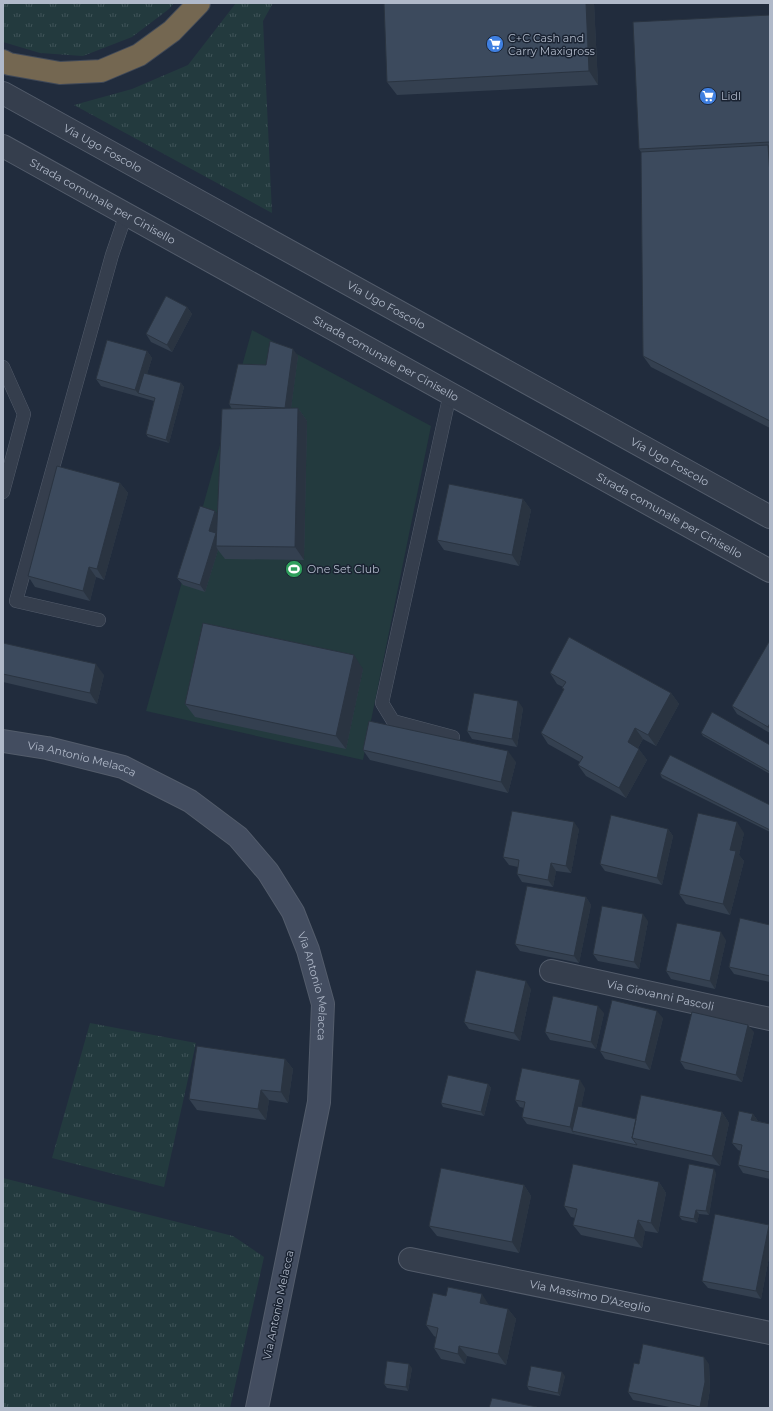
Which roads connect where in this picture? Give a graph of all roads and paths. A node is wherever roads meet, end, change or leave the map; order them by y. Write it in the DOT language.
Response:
graph roads {
  1 [pos="199,3"];
  2 [pos="3,61"];
  3 [pos="3,92"];
  4 [pos="3,146"];
  5 [pos="126,214"];
  6 [pos="3,367"];
  7 [pos="450,394"];
  8 [pos="3,492"];
  9 [pos="770,517"];
  10 [pos="770,571"];
  11 [pos="98,620"];
  12 [pos="453,737"];
  13 [pos="3,741"];
  14 [pos="551,971"];
  15 [pos="770,1019"];
  16 [pos="410,1260"];
  17 [pos="770,1333"];
  18 [pos="257,1408"];
  1 -- 2 [label="highway"];
  3 -- 9 [label="street, Via Ugo Foscolo"];
  4 -- 5 [label="street, Strada comunale per Cinisello"];
  5 -- 7 [label="street, Strada comunale per Cinisello"];
  5 -- 11 [label="lane"];
  6 -- 8 [label="lane"];
  7 -- 10 [label="street, Strada comunale per Cinisello"];
  7 -- 12 [label="lane"];
  13 -- 18 [label="main road, Via Antonio Melacca"];
  14 -- 15 [label="street, Via Giovanni Pascoli"];
  16 -- 17 [label="street, Via Massimo D'Azeglio"];
}
